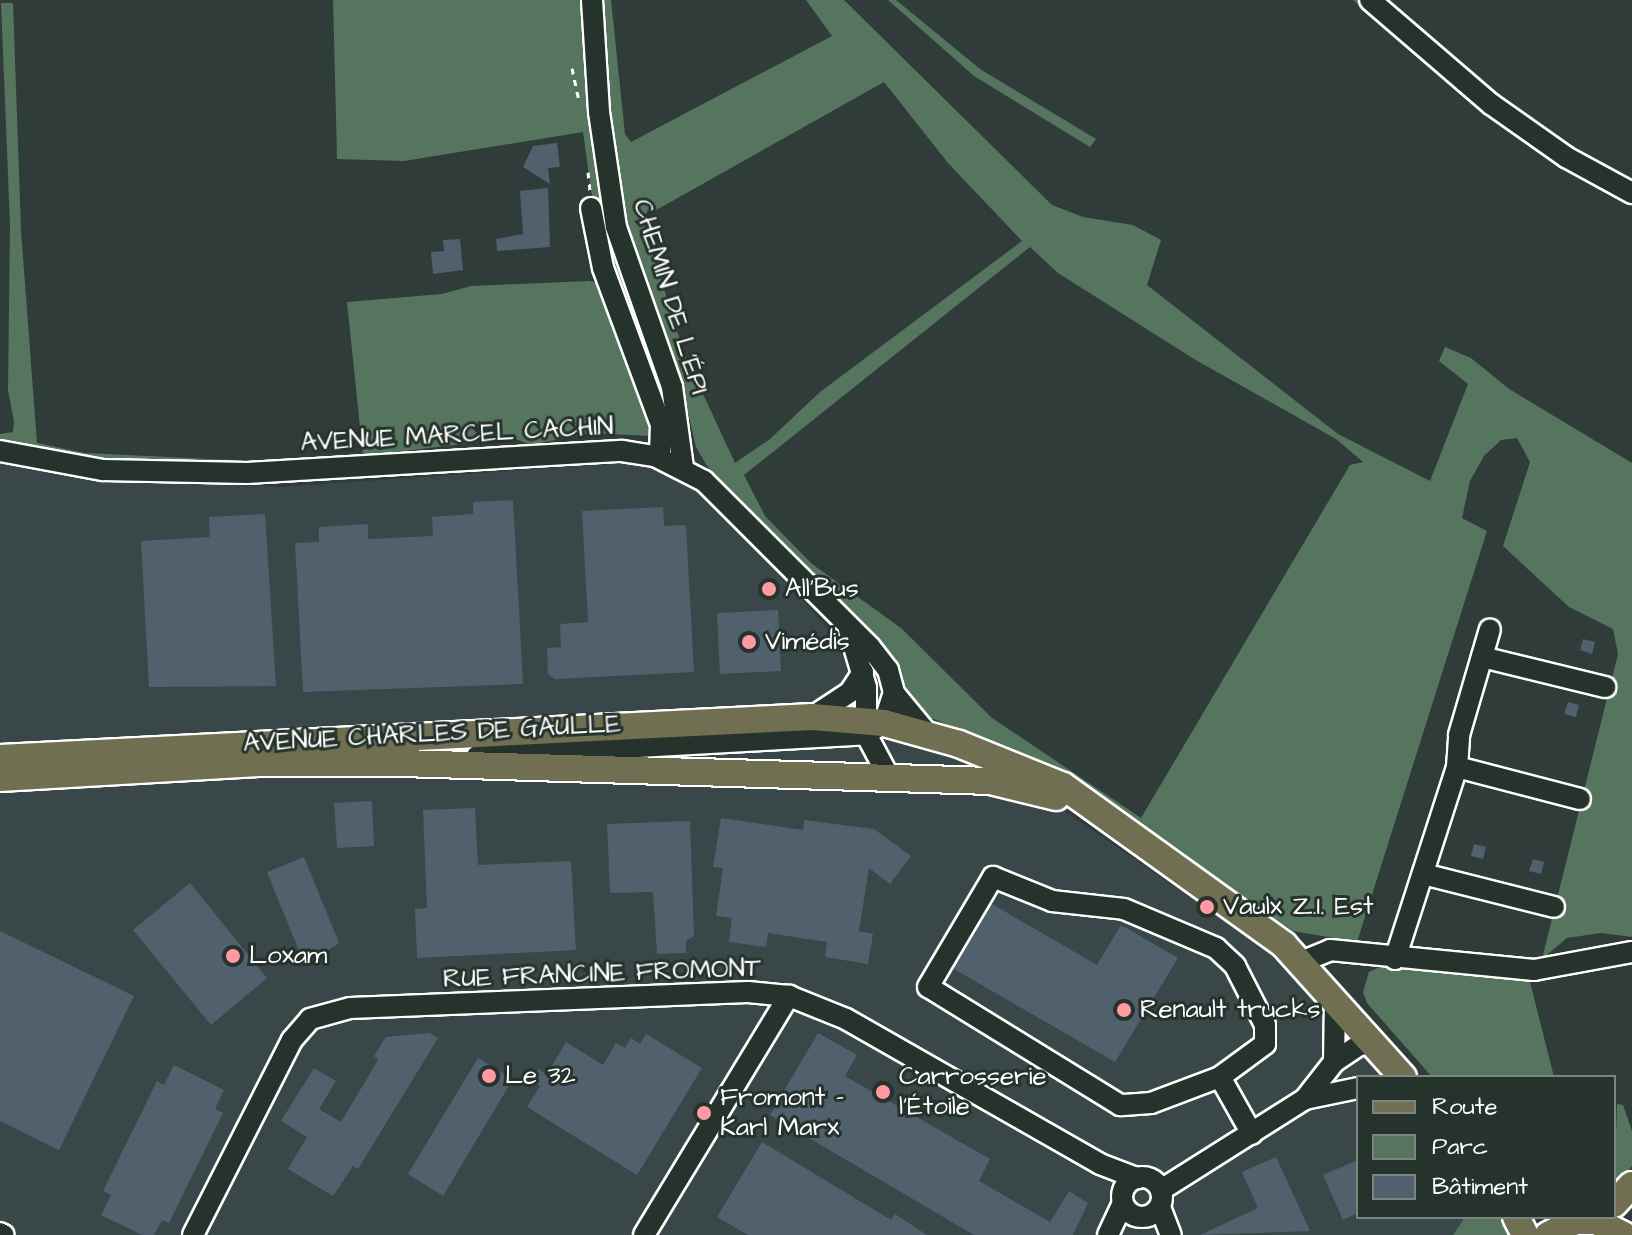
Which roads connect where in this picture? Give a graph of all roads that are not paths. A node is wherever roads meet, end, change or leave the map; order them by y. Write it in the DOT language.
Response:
graph roads {
  1 [pos="592,0"];
  2 [pos="1370,0"];
  3 [pos="1632,193"];
  4 [pos="591,208"];
  5 [pos="0,451"];
  6 [pos="660,458"];
  7 [pos="683,467"];
  8 [pos="1490,629"];
  9 [pos="849,630"];
  10 [pos="1482,657"];
  11 [pos="863,672"];
  12 [pos="1605,687"];
  13 [pos="894,693"];
  14 [pos="812,717"];
  15 [pos="871,725"];
  16 [pos="927,733"];
  17 [pos="0,758"];
  18 [pos="402,763"];
  19 [pos="1457,767"];
  20 [pos="889,777"];
  21 [pos="0,778"];
  22 [pos="1580,799"];
  23 [pos="1094,809"];
  24 [pos="1423,874"];
  25 [pos="1554,907"];
  26 [pos="1632,952"];
  27 [pos="1395,959"];
  28 [pos="1301,962"];
  29 [pos="789,996"];
  30 [pos="1335,1000"];
  31 [pos="1373,1043"];
  32 [pos="1334,1062"];
  33 [pos="1401,1075"];
  34 [pos="1220,1077"];
  35 [pos="1356,1088"];
  36 [pos="1305,1099"];
  37 [pos="1252,1134"];
  38 [pos="1143,1197"];
  39 [pos="1583,1219"];
  40 [pos="1595,1219"];
  41 [pos="193,1235"];
  42 [pos="644,1235"];
  43 [pos="1108,1235"];
  44 [pos="1117,1235"];
  45 [pos="1164,1235"];
  46 [pos="1171,1235"];
  47 [pos="1548,1235"];
  48 [pos="1624,1235"];
  1 -- 7 [label="street, CHEMIN DE L'ÉPI"];
  2 -- 3 [label="street"];
  4 -- 6 [label="street"];
  5 -- 6 [label="street, AVENUE MARCEL CACHIN"];
  6 -- 7 [label="street, AVENUE MARCEL CACHIN"];
  7 -- 9 [label="street, AVENUE MARCEL CACHIN"];
  8 -- 10 [label="street"];
  9 -- 11 [label="street, AVENUE MARCEL CACHIN"];
  9 -- 13 [label="street, AVENUE MARCEL CACHIN"];
  10 -- 12 [label="street"];
  10 -- 19 [label="street"];
  11 -- 14 [label="street"];
  11 -- 15 [label="street, AVENUE MARCEL CACHIN"];
  13 -- 15 [label="street"];
  13 -- 16 [label="street, AVENUE MARCEL CACHIN"];
  14 -- 15 [label="main road, AVENUE CHARLES DE GAULLE"];
  14 -- 17 [label="main road, AVENUE CHARLES DE GAULLE"];
  15 -- 16 [label="main road"];
  15 -- 18 [label="street, AVENUE CHARLES DE GAULLE"];
  15 -- 20 [label="street, AVENUE MARCEL CACHIN"];
  16 -- 23 [label="main road"];
  18 -- 20 [label="main road, AVENUE CHARLES DE GAULLE"];
  18 -- 21 [label="main road, AVENUE CHARLES DE GAULLE"];
  19 -- 22 [label="street"];
  19 -- 24 [label="street"];
  20 -- 23 [label="main road"];
  23 -- 28 [label="main road"];
  24 -- 25 [label="street"];
  24 -- 27 [label="street"];
  26 -- 27 [label="street"];
  27 -- 28 [label="street"];
  28 -- 30 [label="main road"];
  29 -- 38 [label="street, RUE FRANCINE FROMONT"];
  29 -- 41 [label="street, RUE FRANCINE FROMONT"];
  29 -- 42 [label="street"];
  30 -- 31 [label="main road"];
  30 -- 32 [label="street"];
  31 -- 32 [label="street"];
  31 -- 33 [label="main road"];
  32 -- 36 [label="street"];
  34 -- 34 [label="street"];
  34 -- 37 [label="street"];
  35 -- 36 [label="street"];
  36 -- 37 [label="street"];
  37 -- 38 [label="street"];
  38 -- 43 [label="street"];
  38 -- 44 [label="street"];
  38 -- 45 [label="street, RUE FRANCINE FROMONT"];
  38 -- 46 [label="street"];
  39 -- 47 [label="main road"];
  40 -- 48 [label="main road"];
}
